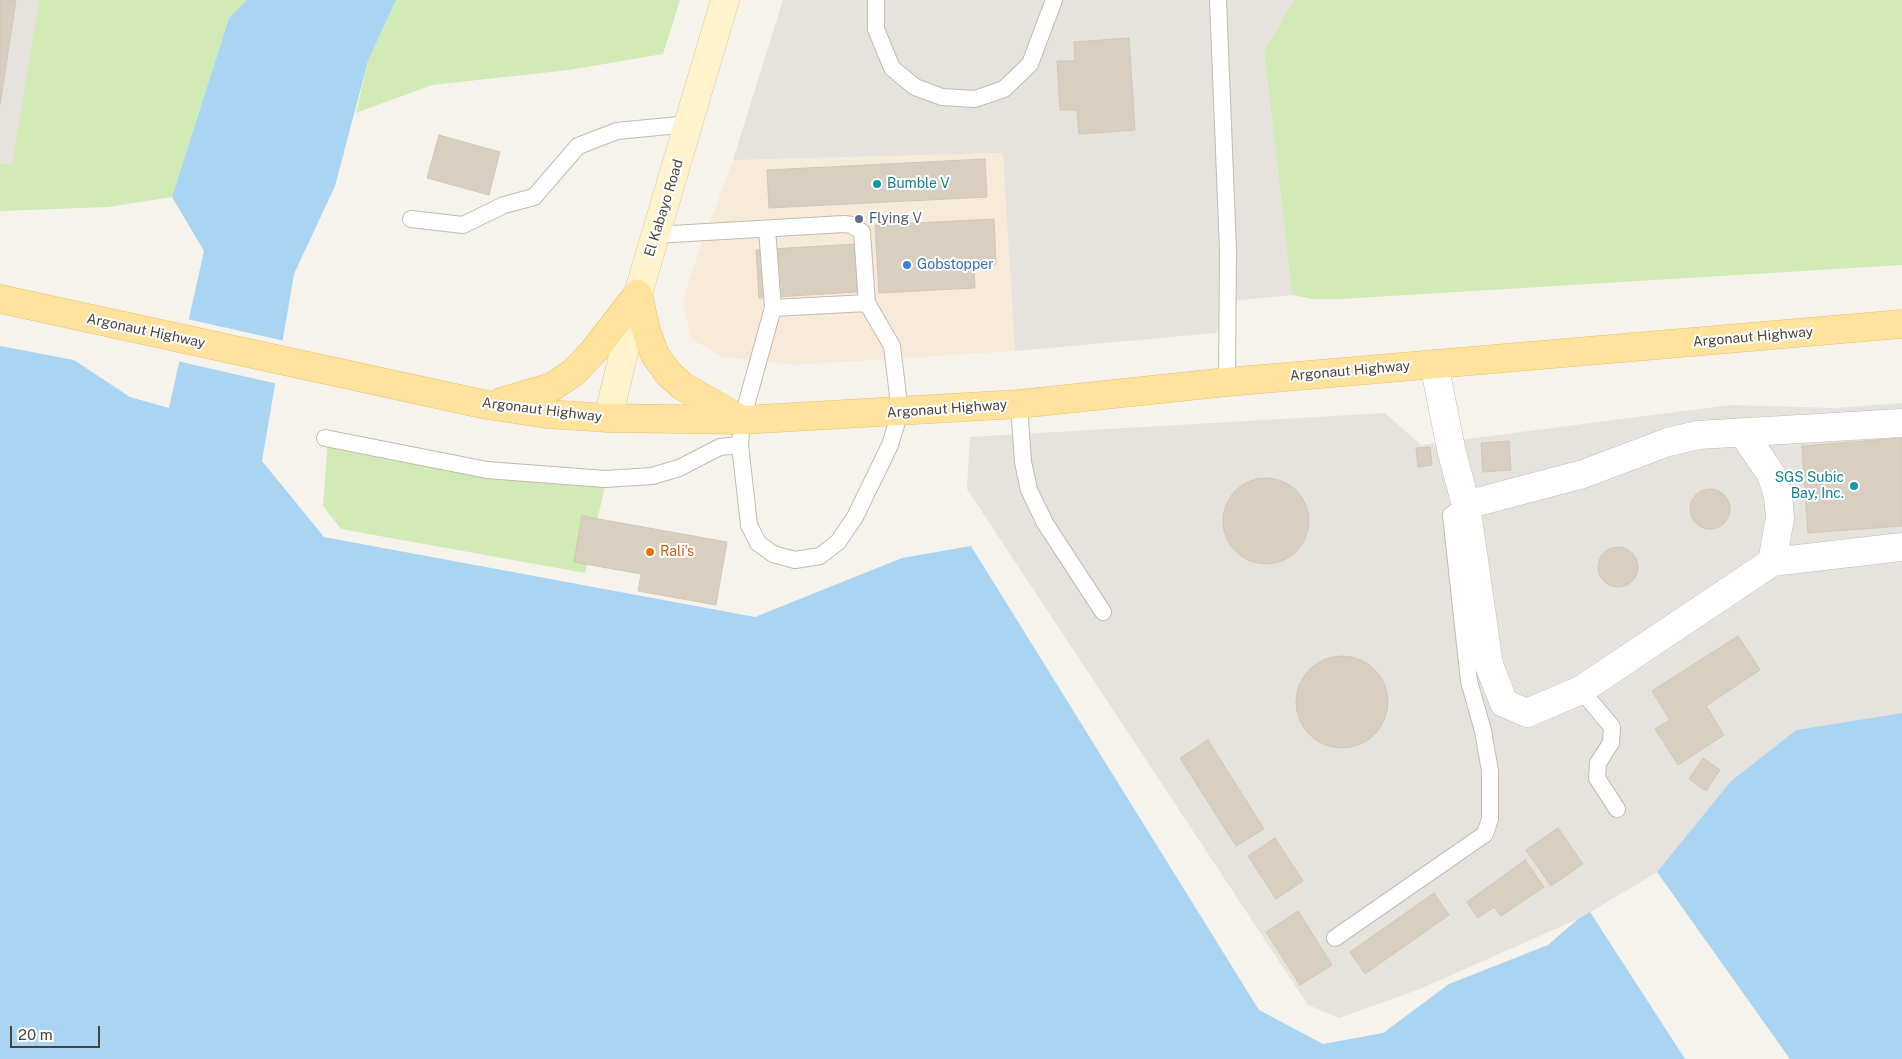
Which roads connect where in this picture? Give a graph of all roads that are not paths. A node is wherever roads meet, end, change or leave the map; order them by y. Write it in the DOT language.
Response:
graph roads {
  1 [pos="725,0"];
  2 [pos="876,0"];
  3 [pos="1054,0"];
  4 [pos="1218,0"];
  5 [pos="689,124"];
  6 [pos="411,219"];
  7 [pos="766,229"];
  8 [pos="656,236"];
  9 [pos="638,294"];
  10 [pos="0,298"];
  11 [pos="867,303"];
  12 [pos="772,308"];
  13 [pos="1902,324"];
  14 [pos="1434,364"];
  15 [pos="1227,382"];
  16 [pos="1019,404"];
  17 [pos="487,405"];
  18 [pos="900,412"];
  19 [pos="608,418"];
  20 [pos="1902,423"];
  21 [pos="741,433"];
  22 [pos="1743,433"];
  23 [pos="325,438"];
  24 [pos="1466,505"];
  25 [pos="1902,547"];
  26 [pos="1772,562"];
  27 [pos="1103,612"];
  28 [pos="1581,690"];
  29 [pos="1617,809"];
  30 [pos="1335,938"];
  1 -- 5 [label="street, El Kabayo Road"];
  2 -- 3 [label="lane"];
  4 -- 15 [label="lane"];
  5 -- 6 [label="lane"];
  5 -- 8 [label="street, El Kabayo Road"];
  7 -- 8 [label="lane"];
  7 -- 11 [label="lane"];
  7 -- 12 [label="lane"];
  8 -- 9 [label="street, El Kabayo Road"];
  9 -- 17 [label="main road"];
  9 -- 19 [label="street, El Kabayo Road"];
  9 -- 21 [label="main road"];
  10 -- 17 [label="main road, Argonaut Highway"];
  11 -- 12 [label="lane"];
  11 -- 18 [label="lane"];
  12 -- 21 [label="lane"];
  13 -- 14 [label="main road, Argonaut Highway"];
  14 -- 15 [label="main road, Argonaut Highway"];
  14 -- 24 [label="street"];
  15 -- 16 [label="main road, Argonaut Highway"];
  16 -- 18 [label="main road, Argonaut Highway"];
  16 -- 27 [label="lane"];
  17 -- 19 [label="main road, Argonaut Highway"];
  18 -- 21 [label="main road, Argonaut Highway"];
  18 -- 21 [label="lane"];
  19 -- 21 [label="main road, Argonaut Highway"];
  20 -- 22 [label="street"];
  21 -- 23 [label="lane"];
  22 -- 24 [label="street"];
  22 -- 26 [label="street"];
  24 -- 28 [label="street"];
  24 -- 30 [label="lane"];
  25 -- 26 [label="street"];
  26 -- 28 [label="street"];
  28 -- 29 [label="lane"];
}
